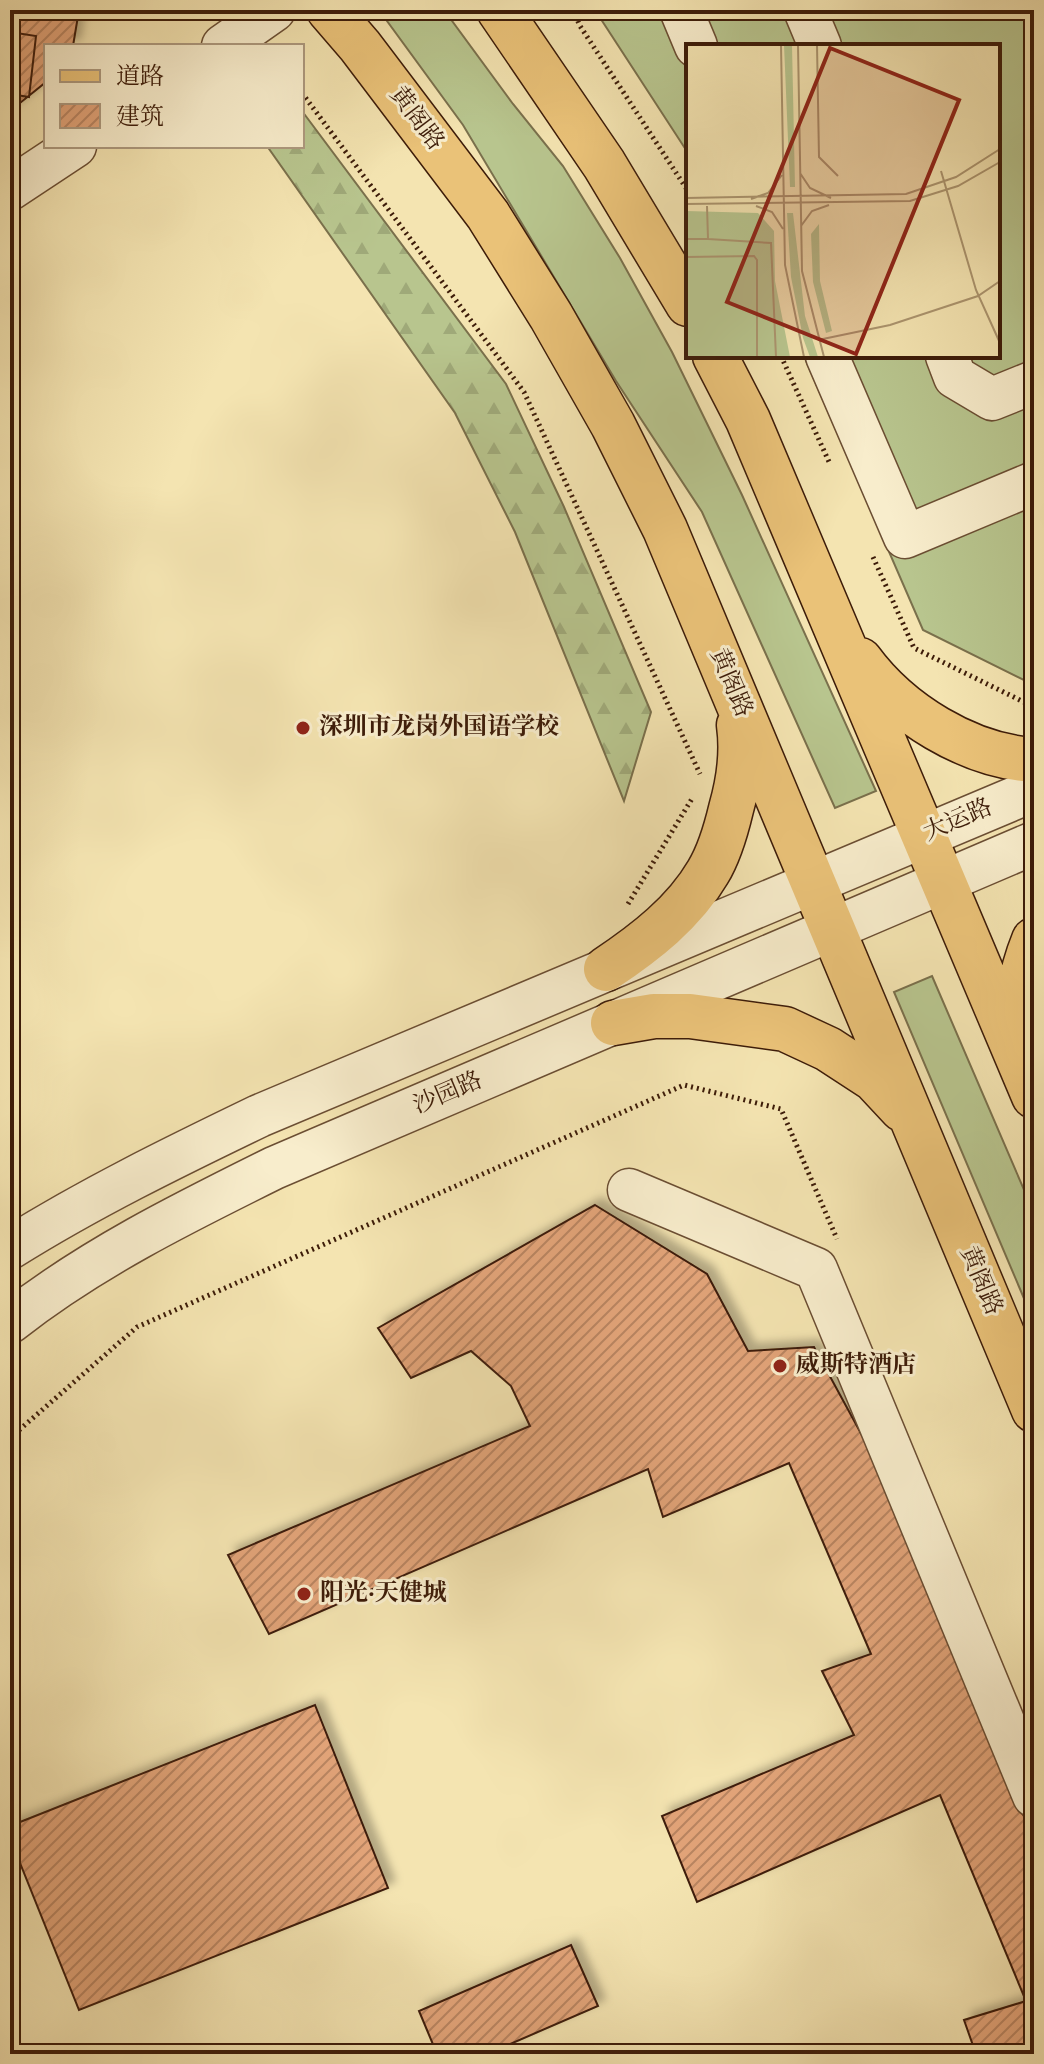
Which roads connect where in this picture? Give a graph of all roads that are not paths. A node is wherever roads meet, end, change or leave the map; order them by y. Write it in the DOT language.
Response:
graph roads {
  1 [pos="274,10"];
  2 [pos="329,10"];
  3 [pos="499,10"];
  4 [pos="681,10"];
  5 [pos="805,10"];
  6 [pos="226,44"];
  7 [pos="695,44"];
  8 [pos="819,44"];
  9 [pos="72,148"];
  10 [pos="10,189"];
  11 [pos="686,301"];
  12 [pos="716,358"];
  13 [pos="828,358"];
  14 [pos="948,358"];
  15 [pos="1034,382"];
  16 [pos="1034,483"];
  17 [pos="835,626"];
  18 [pos="735,695"];
  19 [pos="1034,760"];
  20 [pos="1034,790"];
  21 [pos="924,836"];
  22 [pos="1034,843"];
  23 [pos="813,882"];
  24 [pos="943,882"];
  25 [pos="903,900"];
  26 [pos="833,929"];
  27 [pos="1034,940"];
  28 [pos="606,969"];
  29 [pos="613,1023"];
  30 [pos="1026,1078"];
  31 [pos="913,1121"];
  32 [pos="629,1190"];
  33 [pos="10,1248"];
  34 [pos="10,1322"];
  35 [pos="1034,1410"];
  36 [pos="1023,1741"];
  37 [pos="1034,1796"];
  1 -- 6 [label="street"];
  2 -- 18 [label="main road, 黄阁路"];
  3 -- 11 [label="main road"];
  4 -- 7 [label="street"];
  5 -- 8 [label="street"];
  9 -- 10 [label="street"];
  12 -- 17 [label="main road"];
  13 -- 16 [label="street"];
  14 -- 15 [label="street"];
  17 -- 19 [label="main road"];
  17 -- 21 [label="main road"];
  18 -- 23 [label="main road, 黄阁路"];
  18 -- 28 [label="main road"];
  20 -- 21 [label="street, 大运路"];
  21 -- 23 [label="street, 大运路"];
  21 -- 24 [label="main road"];
  22 -- 24 [label="street, 大运路"];
  23 -- 26 [label="main road, 黄阁路"];
  23 -- 28 [label="street"];
  24 -- 25 [label="street, 大运路"];
  24 -- 30 [label="main road"];
  25 -- 26 [label="street, 沙园路"];
  26 -- 29 [label="street, 沙园路"];
  26 -- 31 [label="main road, 黄阁路"];
  27 -- 30 [label="main road"];
  28 -- 33 [label="street"];
  29 -- 31 [label="main road"];
  29 -- 34 [label="street, 沙园路"];
  31 -- 35 [label="main road, 黄阁路"];
  32 -- 36 [label="street"];
  36 -- 37 [label="street"];
}
